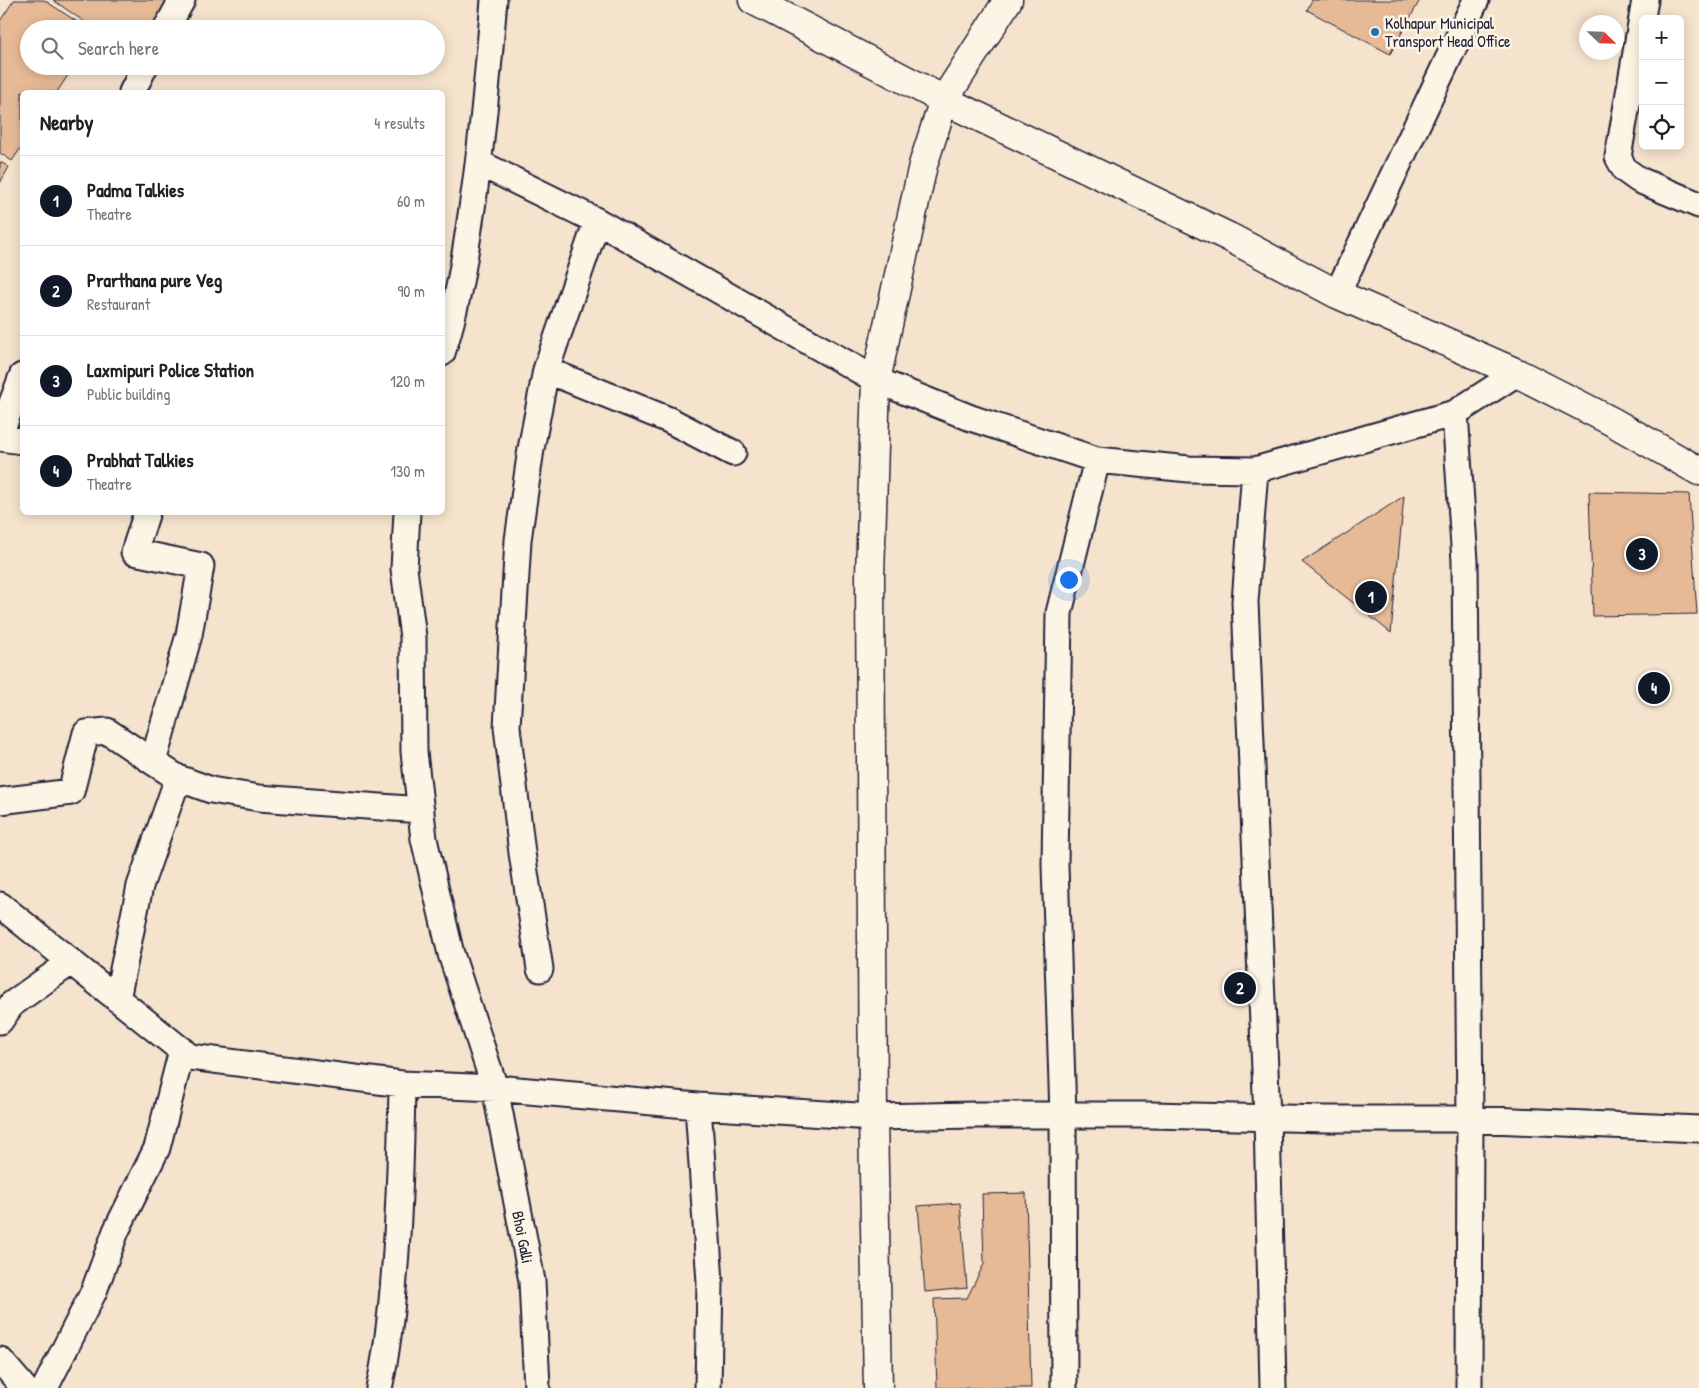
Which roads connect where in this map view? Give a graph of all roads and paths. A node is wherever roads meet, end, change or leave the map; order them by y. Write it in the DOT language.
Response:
graph roads {
  1 [pos="182,0"];
  2 [pos="494,0"];
  3 [pos="753,0"];
  4 [pos="1008,0"];
  5 [pos="1476,0"];
  6 [pos="1645,0"];
  7 [pos="171,20"];
  8 [pos="140,75"];
  9 [pos="133,90"];
  10 [pos="944,100"];
  11 [pos="480,163"];
  12 [pos="1699,205"];
  13 [pos="597,221"];
  14 [pos="1337,294"];
  15 [pos="445,343"];
  16 [pos="546,370"];
  17 [pos="1517,373"];
  18 [pos="876,380"];
  19 [pos="20,382"];
  20 [pos="1455,414"];
  21 [pos="0,437"];
  22 [pos="20,441"];
  23 [pos="733,453"];
  24 [pos="1097,460"];
  25 [pos="1255,470"];
  26 [pos="1699,471"];
  27 [pos="146,515"];
  28 [pos="401,515"];
  29 [pos="153,762"];
  30 [pos="178,778"];
  31 [pos="0,802"];
  32 [pos="421,810"];
  33 [pos="0,905"];
  34 [pos="71,962"];
  35 [pos="540,968"];
  36 [pos="117,998"];
  37 [pos="0,1021"];
  38 [pos="182,1050"];
  39 [pos="402,1084"];
  40 [pos="495,1088"];
  41 [pos="698,1106"];
  42 [pos="873,1116"];
  43 [pos="1063,1116"];
  44 [pos="1267,1117"];
  45 [pos="1470,1119"];
  46 [pos="1699,1129"];
  47 [pos="0,1360"];
  48 [pos="24,1388"];
  49 [pos="45,1388"];
  50 [pos="379,1388"];
  51 [pos="537,1388"];
  52 [pos="708,1388"];
  53 [pos="878,1388"];
  54 [pos="1064,1388"];
  55 [pos="1273,1388"];
  56 [pos="1470,1388"];
  1 -- 7 [label="street"];
  2 -- 11 [label="street"];
  3 -- 10 [label="street"];
  4 -- 10 [label="street"];
  5 -- 14 [label="street"];
  6 -- 12 [label="street"];
  8 -- 9 [label="street"];
  10 -- 14 [label="street"];
  10 -- 18 [label="street"];
  11 -- 13 [label="street"];
  11 -- 15 [label="street"];
  13 -- 16 [label="street"];
  13 -- 18 [label="street"];
  14 -- 17 [label="street"];
  16 -- 23 [label="street"];
  16 -- 35 [label="street"];
  17 -- 20 [label="street"];
  17 -- 26 [label="street"];
  18 -- 24 [label="street"];
  18 -- 42 [label="street"];
  19 -- 21 [label="street"];
  20 -- 25 [label="street"];
  20 -- 45 [label="street"];
  21 -- 22 [label="street"];
  24 -- 25 [label="street"];
  24 -- 43 [label="street"];
  25 -- 44 [label="street"];
  27 -- 29 [label="street"];
  28 -- 32 [label="street, Bhoi Galli"];
  29 -- 30 [label="street"];
  29 -- 31 [label="street"];
  30 -- 32 [label="street"];
  30 -- 36 [label="street"];
  32 -- 40 [label="street, Bhoi Galli"];
  33 -- 34 [label="street"];
  34 -- 36 [label="street"];
  34 -- 37 [label="street"];
  36 -- 38 [label="street"];
  38 -- 39 [label="street"];
  38 -- 49 [label="street"];
  39 -- 40 [label="street"];
  39 -- 50 [label="street"];
  40 -- 41 [label="street"];
  40 -- 51 [label="street, Bhoi Galli"];
  41 -- 42 [label="street"];
  41 -- 52 [label="street"];
  42 -- 43 [label="street"];
  42 -- 53 [label="street"];
  43 -- 44 [label="street"];
  43 -- 54 [label="street"];
  44 -- 45 [label="street"];
  44 -- 55 [label="street"];
  45 -- 46 [label="street"];
  45 -- 56 [label="street"];
  47 -- 48 [label="street"];
}
